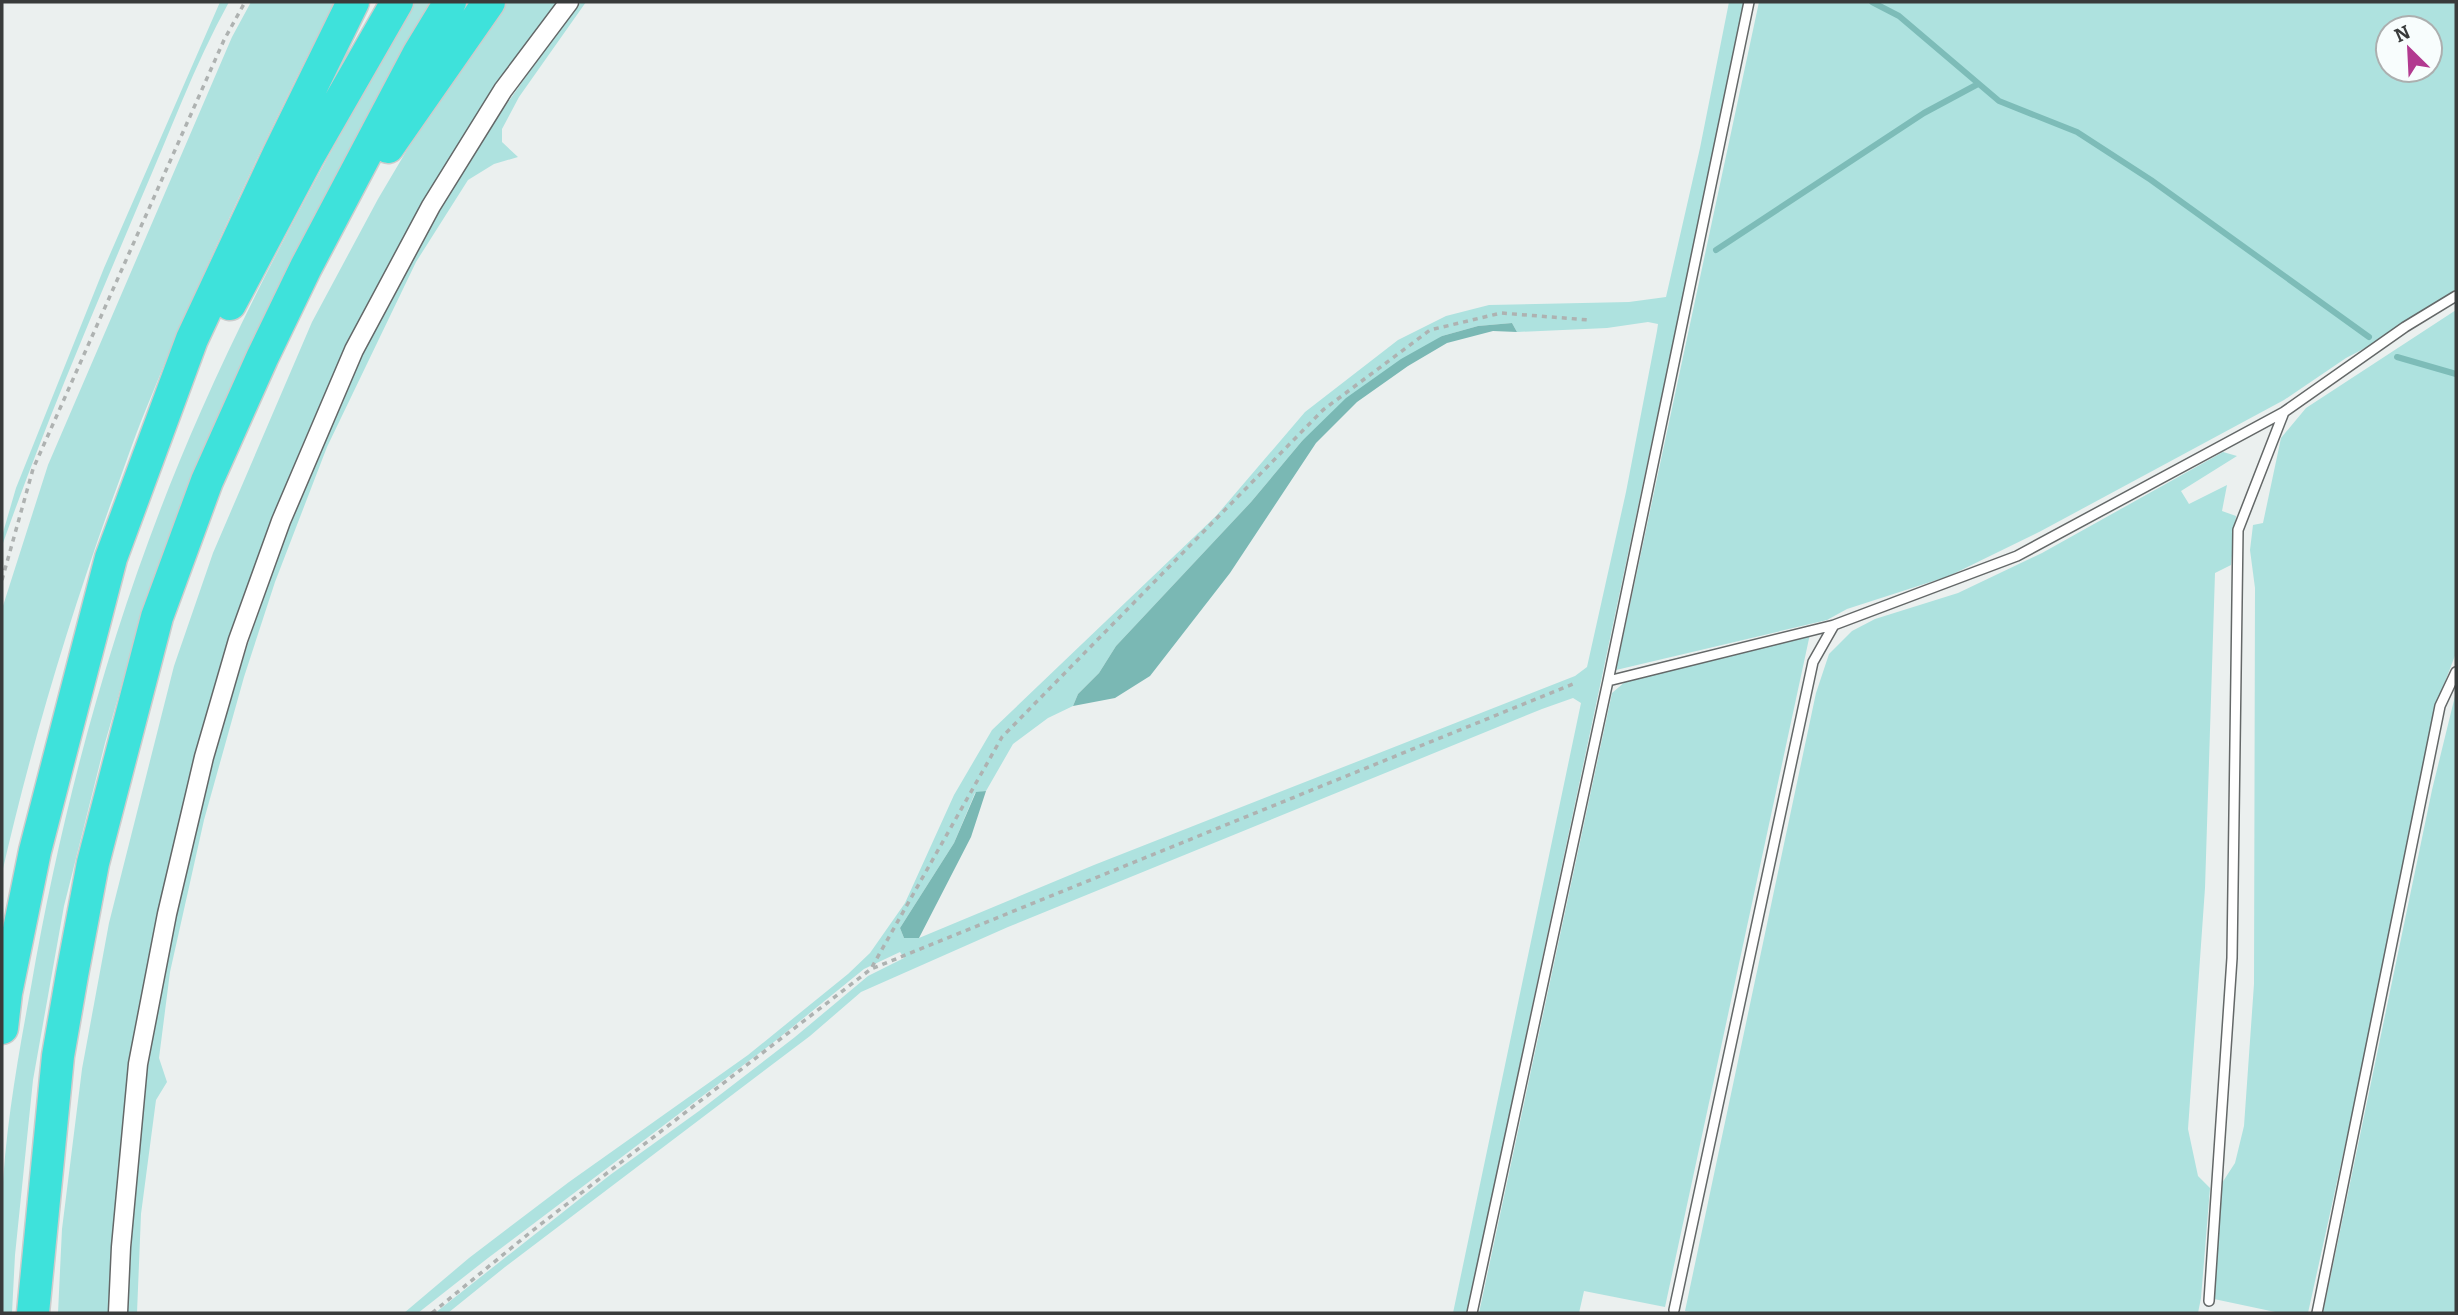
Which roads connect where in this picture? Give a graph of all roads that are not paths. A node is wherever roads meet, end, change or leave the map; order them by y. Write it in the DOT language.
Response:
graph roads {
  1 [pos="353,2"];
  2 [pos="397,2"];
  3 [pos="450,2"];
  4 [pos="489,2"];
  5 [pos="569,2"];
  6 [pos="1749,2"];
  7 [pos="306,267"];
  8 [pos="2456,296"];
  9 [pos="2284,412"];
  10 [pos="1834,625"];
  11 [pos="2456,672"];
  12 [pos="1608,681"];
  13 [pos="69,716"];
  14 [pos="2,1028"];
  15 [pos="2209,1301"];
  16 [pos="1674,1310"];
  17 [pos="33,1313"];
  18 [pos="118,1313"];
  19 [pos="1472,1313"];
  20 [pos="2317,1313"];
  1 -- 13 [label="highway"];
  2 -- 13 [label="highway"];
  3 -- 7 [label="highway"];
  4 -- 7 [label="highway"];
  5 -- 18 [label="street"];
  6 -- 12 [label="lane"];
  7 -- 17 [label="highway"];
  8 -- 9 [label="lane"];
  9 -- 10 [label="lane"];
  9 -- 15 [label="lane"];
  10 -- 12 [label="lane"];
  10 -- 16 [label="lane"];
  11 -- 20 [label="lane"];
  12 -- 19 [label="lane"];
  13 -- 14 [label="highway"];
}
